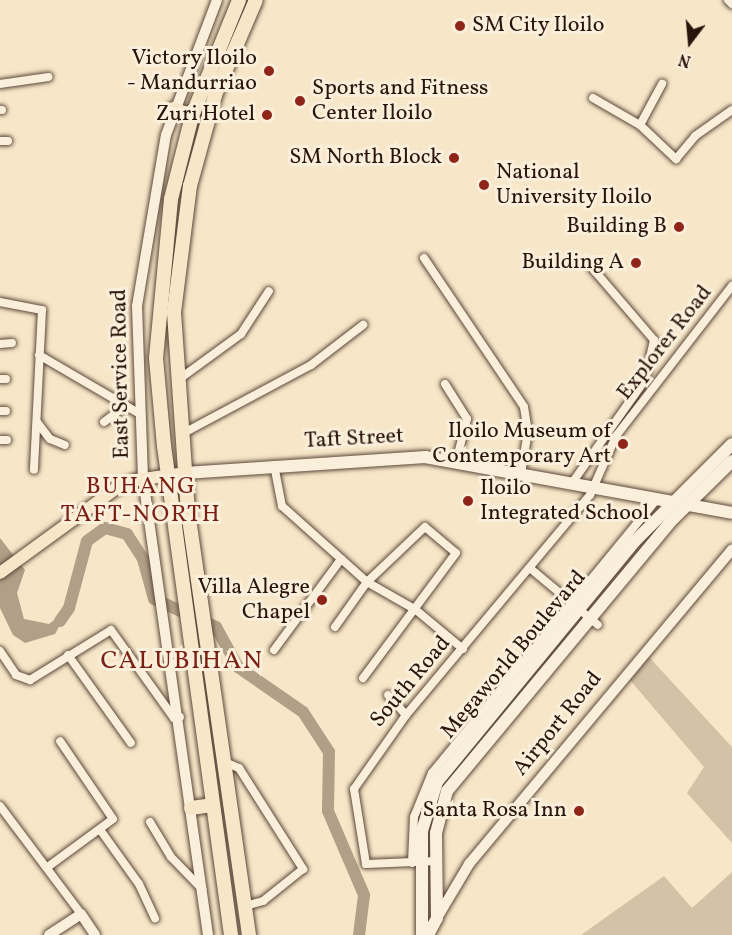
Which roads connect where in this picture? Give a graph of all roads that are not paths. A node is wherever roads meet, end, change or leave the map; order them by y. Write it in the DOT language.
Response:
graph roads {
  1 [pos="218,0"];
  2 [pos="239,0"];
  3 [pos="256,0"];
  4 [pos="728,0"];
  5 [pos="732,4"];
  6 [pos="48,77"];
  7 [pos="0,84"];
  8 [pos="662,84"];
  9 [pos="593,98"];
  10 [pos="173,109"];
  11 [pos="732,110"];
  12 [pos="192,116"];
  13 [pos="640,125"];
  14 [pos="167,221"];
  15 [pos="183,224"];
  16 [pos="424,258"];
  17 [pos="592,267"];
  18 [pos="732,286"];
  19 [pos="270,291"];
  20 [pos="0,302"];
  21 [pos="363,325"];
  22 [pos="12,343"];
  23 [pos="0,344"];
  24 [pos="39,355"];
  25 [pos="175,381"];
  26 [pos="445,384"];
  27 [pos="125,406"];
  28 [pos="140,414"];
  29 [pos="37,422"];
  30 [pos="104,422"];
  31 [pos="180,435"];
  32 [pos="732,444"];
  33 [pos="65,445"];
  34 [pos="732,461"];
  35 [pos="456,462"];
  36 [pos="274,465"];
  37 [pos="706,466"];
  38 [pos="34,470"];
  39 [pos="185,473"];
  40 [pos="521,474"];
  41 [pos="168,475"];
  42 [pos="715,476"];
  43 [pos="143,478"];
  44 [pos="572,483"];
  45 [pos="596,487"];
  46 [pos="658,498"];
  47 [pos="673,501"];
  48 [pos="687,503"];
  49 [pos="732,513"];
  50 [pos="651,524"];
  51 [pos="661,532"];
  52 [pos="730,555"];
  53 [pos="341,559"];
  54 [pos="531,569"];
  55 [pos="0,573"];
  56 [pos="367,582"];
  57 [pos="600,584"];
  58 [pos="611,593"];
  59 [pos="575,606"];
  60 [pos="416,609"];
  61 [pos="594,621"];
  62 [pos="335,627"];
  63 [pos="553,640"];
  64 [pos="565,648"];
  65 [pos="463,649"];
  66 [pos="274,650"];
  67 [pos="0,651"];
  68 [pos="68,655"];
  69 [pos="363,678"];
  70 [pos="388,695"];
  71 [pos="216,696"];
  72 [pos="200,698"];
  73 [pos="406,715"];
  74 [pos="180,717"];
  75 [pos="60,741"];
  76 [pos="131,743"];
  77 [pos="227,764"];
  78 [pos="212,805"];
  79 [pos="0,806"];
  80 [pos="191,808"];
  81 [pos="150,822"];
  82 [pos="423,824"];
  83 [pos="437,826"];
  84 [pos="101,831"];
  85 [pos="437,861"];
  86 [pos="417,863"];
  87 [pos="49,866"];
  88 [pos="202,889"];
  89 [pos="246,906"];
  90 [pos="81,914"];
  91 [pos="155,918"];
  92 [pos="437,918"];
  93 [pos="49,935"];
  94 [pos="95,935"];
  95 [pos="208,935"];
  96 [pos="231,935"];
  97 [pos="249,935"];
  98 [pos="423,935"];
  99 [pos="428,935"];
  1 -- 10 [label="street, East Service Road"];
  2 -- 12 [label="highway"];
  3 -- 15 [label="highway"];
  4 -- 5 [label="street"];
  6 -- 7 [label="street"];
  8 -- 13 [label="street"];
  9 -- 13 [label="street"];
  10 -- 12 [label="highway"];
  10 -- 28 [label="street, East Service Road"];
  11 -- 13 [label="street"];
  12 -- 14 [label="highway"];
  14 -- 15 [label="highway"];
  14 -- 41 [label="highway"];
  15 -- 25 [label="highway"];
  16 -- 40 [label="street"];
  17 -- 44 [label="street"];
  18 -- 45 [label="street, Explorer Road"];
  19 -- 25 [label="street"];
  20 -- 24 [label="street"];
  21 -- 31 [label="street"];
  22 -- 23 [label="street"];
  24 -- 27 [label="street"];
  24 -- 29 [label="street"];
  25 -- 31 [label="highway"];
  26 -- 35 [label="street"];
  27 -- 28 [label="street"];
  27 -- 30 [label="street"];
  28 -- 43 [label="street, East Service Road"];
  29 -- 33 [label="street"];
  29 -- 38 [label="street"];
  31 -- 39 [label="highway"];
  32 -- 37 [label="main road, Megaworld Boulevard"];
  34 -- 42 [label="main road, Megaworld Boulevard"];
  35 -- 36 [label="main road, Taft Street"];
  35 -- 40 [label="main road, Taft Street"];
  36 -- 39 [label="main road, Taft Street"];
  36 -- 53 [label="street"];
  37 -- 42 [label="main road"];
  37 -- 47 [label="main road, Megaworld Boulevard"];
  39 -- 41 [label="main road"];
  39 -- 71 [label="highway"];
  40 -- 44 [label="main road, Taft Street"];
  41 -- 43 [label="main road"];
  41 -- 72 [label="highway"];
  42 -- 48 [label="main road, Megaworld Boulevard"];
  43 -- 55 [label="main road"];
  43 -- 74 [label="street, East Service Road"];
  44 -- 45 [label="main road, Taft Street"];
  45 -- 46 [label="main road, Taft Street"];
  45 -- 54 [label="street, South Road"];
  46 -- 47 [label="main road, Taft Street"];
  46 -- 59 [label="street"];
  47 -- 48 [label="main road, Taft Street"];
  47 -- 50 [label="main road, Megaworld Boulevard"];
  48 -- 49 [label="main road, Taft Street"];
  48 -- 51 [label="main road, Megaworld Boulevard"];
  50 -- 51 [label="main road"];
  50 -- 57 [label="main road, Megaworld Boulevard"];
  51 -- 58 [label="main road, Megaworld Boulevard"];
  52 -- 92 [label="street, Airport Road"];
  53 -- 56 [label="street"];
  53 -- 66 [label="street"];
  54 -- 59 [label="street"];
  54 -- 65 [label="street, South Road"];
  56 -- 60 [label="street"];
  56 -- 60 [label="street"];
  56 -- 62 [label="street"];
  57 -- 58 [label="main road"];
  57 -- 59 [label="main road, Megaworld Boulevard"];
  58 -- 61 [label="main road, Megaworld Boulevard"];
  59 -- 61 [label="street"];
  59 -- 63 [label="main road, Megaworld Boulevard"];
  59 -- 86 [label="street"];
  60 -- 65 [label="street"];
  60 -- 69 [label="street"];
  61 -- 64 [label="main road, Megaworld Boulevard"];
  63 -- 64 [label="main road"];
  63 -- 82 [label="main road, Megaworld Boulevard"];
  64 -- 83 [label="main road, Megaworld Boulevard"];
  65 -- 73 [label="street, South Road"];
  67 -- 68 [label="street"];
  68 -- 74 [label="street"];
  68 -- 76 [label="street"];
  70 -- 73 [label="street"];
  71 -- 72 [label="highway"];
  71 -- 77 [label="highway"];
  72 -- 78 [label="highway"];
  73 -- 86 [label="street, South Road"];
  74 -- 80 [label="street, East Service Road"];
  75 -- 84 [label="street"];
  77 -- 89 [label="highway"];
  77 -- 89 [label="street"];
  78 -- 80 [label="highway"];
  78 -- 96 [label="highway"];
  79 -- 87 [label="street"];
  80 -- 88 [label="street, East Service Road"];
  81 -- 88 [label="street"];
  82 -- 83 [label="main road"];
  82 -- 86 [label="main road, Megaworld Boulevard"];
  83 -- 85 [label="main road, Megaworld Boulevard"];
  84 -- 87 [label="street"];
  84 -- 91 [label="street"];
  85 -- 86 [label="street, South Road"];
  85 -- 92 [label="main road, Megaworld Boulevard"];
  86 -- 98 [label="main road, Megaworld Boulevard"];
  87 -- 90 [label="street"];
  88 -- 95 [label="street, East Service Road"];
  89 -- 97 [label="highway"];
  90 -- 93 [label="street"];
  90 -- 94 [label="street"];
  92 -- 99 [label="main road, Airport Road"];
}
